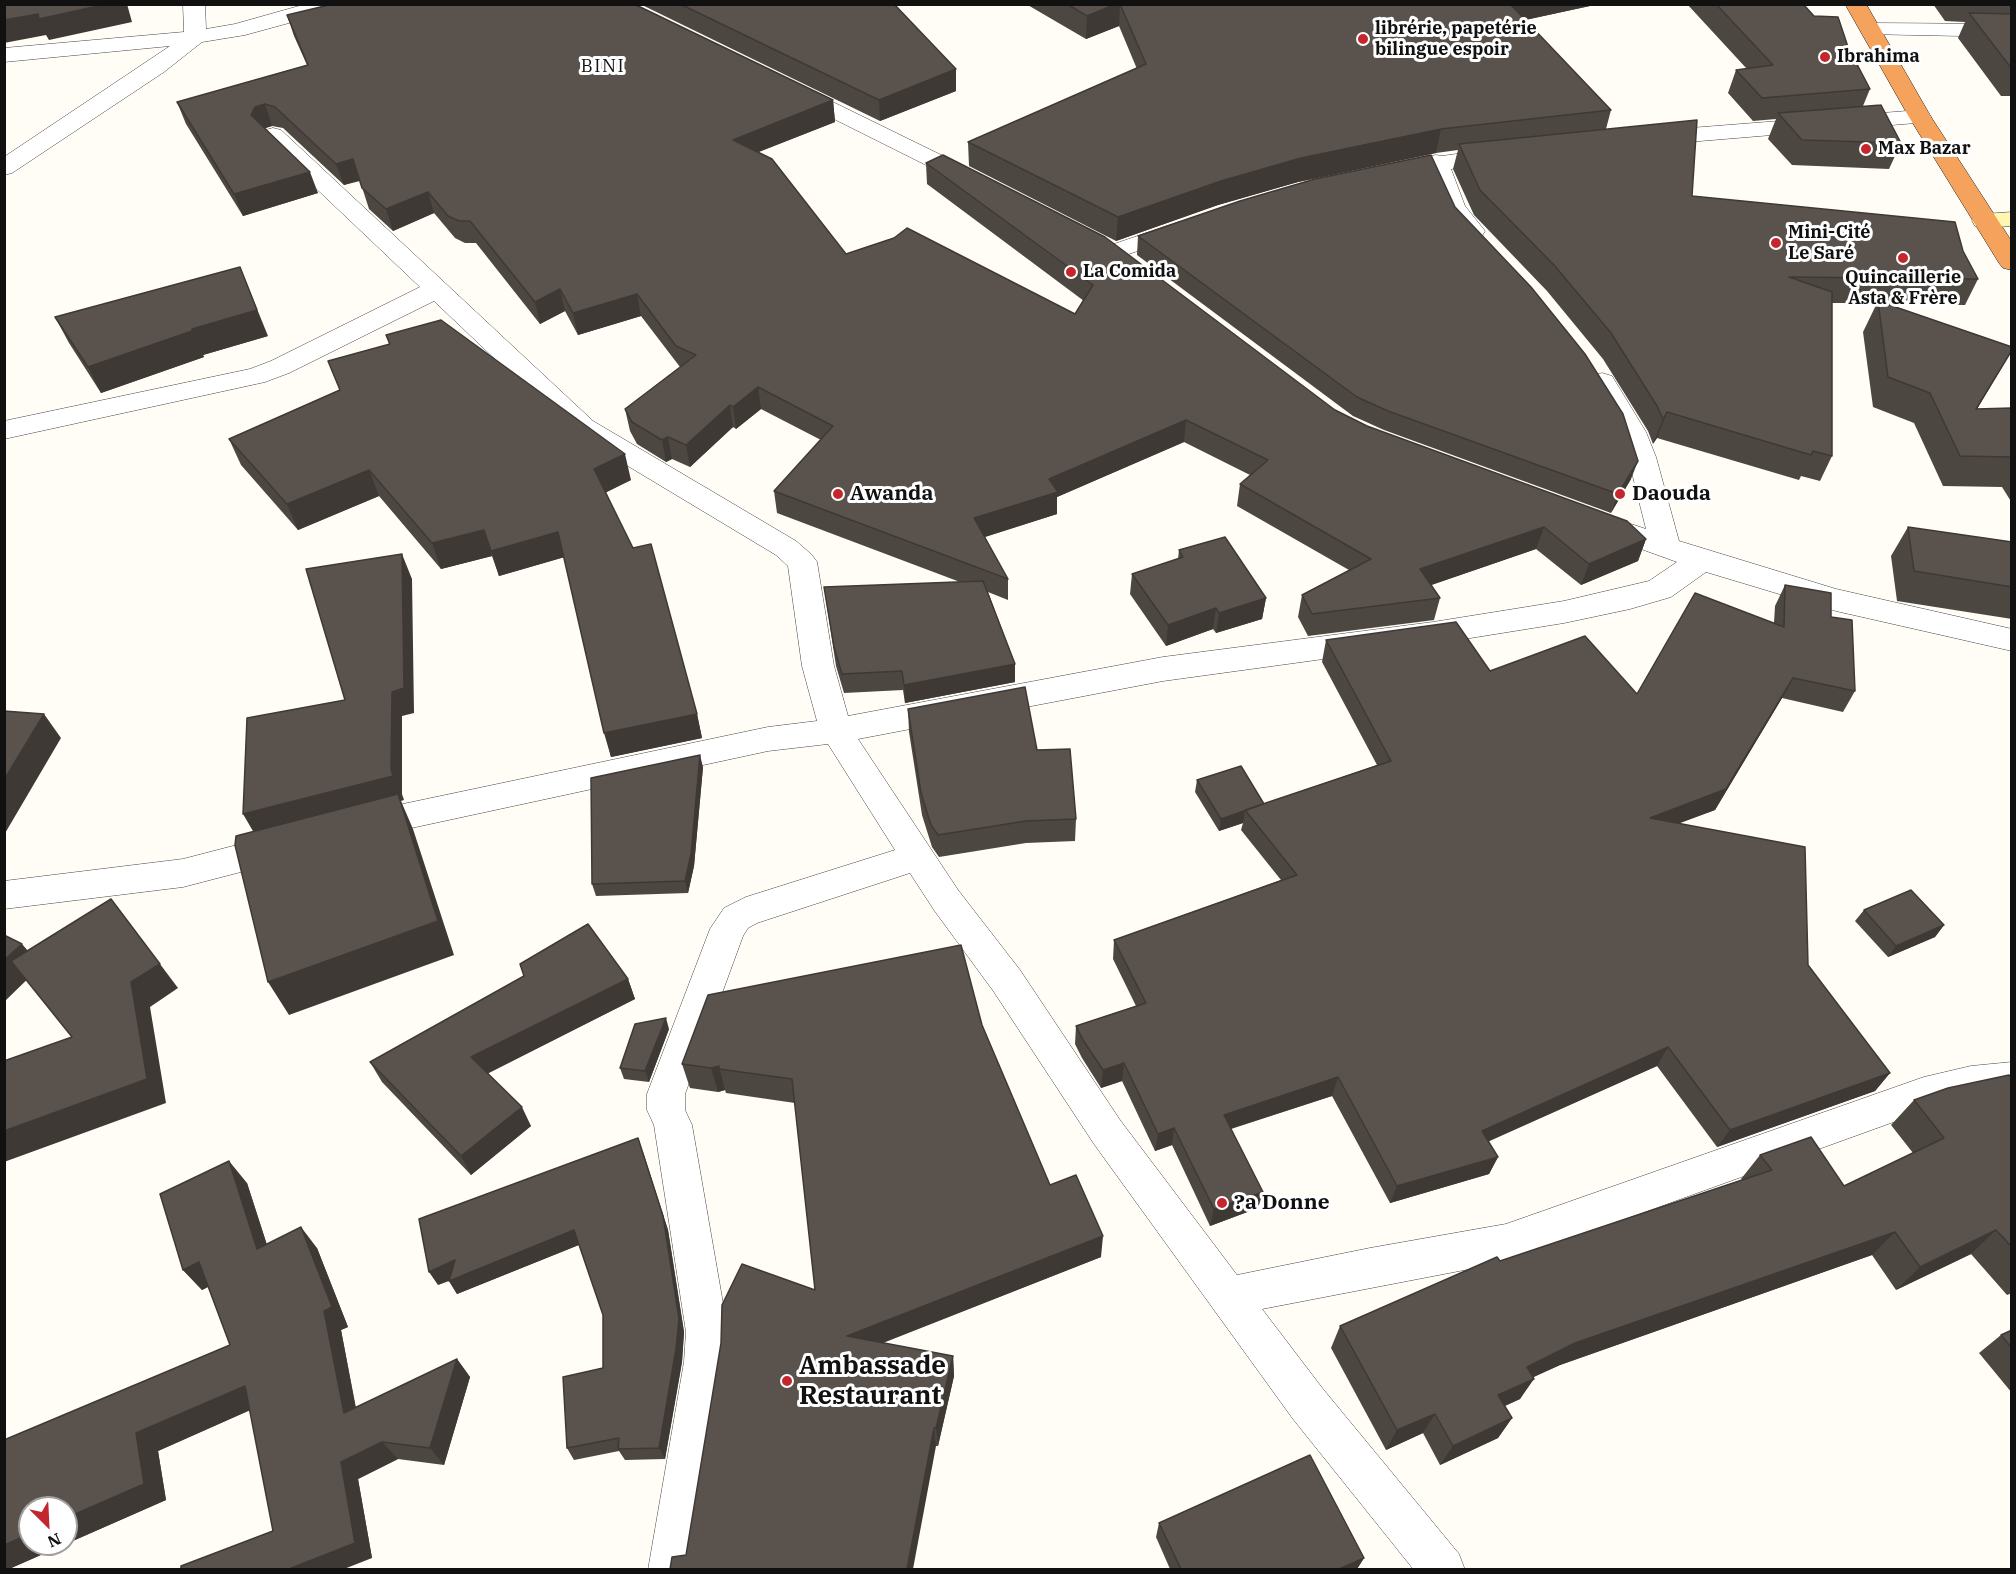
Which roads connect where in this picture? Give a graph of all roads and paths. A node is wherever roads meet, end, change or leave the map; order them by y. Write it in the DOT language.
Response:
graph roads {
  1 [pos="194,4"];
  2 [pos="332,4"];
  3 [pos="1856,4"];
  4 [pos="1871,29"];
  5 [pos="2012,30"];
  6 [pos="195,37"];
  7 [pos="4,55"];
  8 [pos="767,77"];
  9 [pos="1920,117"];
  10 [pos="273,135"];
  11 [pos="1635,140"];
  12 [pos="1526,151"];
  13 [pos="1436,162"];
  14 [pos="4,168"];
  15 [pos="1370,175"];
  16 [pos="991,189"];
  17 [pos="2012,219"];
  18 [pos="1202,221"];
  19 [pos="1984,221"];
  20 [pos="1491,250"];
  21 [pos="1114,254"];
  22 [pos="2012,263"];
  23 [pos="436,290"];
  24 [pos="1585,357"];
  25 [pos="4,430"];
  26 [pos="1580,516"];
  27 [pos="1666,548"];
  28 [pos="1702,560"];
  29 [pos="2012,640"];
  30 [pos="836,731"];
  31 [pos="918,857"];
  32 [pos="4,895"];
  33 [pos="2012,1079"];
  34 [pos="1228,1296"];
  35 [pos="670,1569"];
  36 [pos="1443,1569"];
  1 -- 6 [label="street"];
  2 -- 6 [label="street"];
  3 -- 4 [label="highway"];
  4 -- 5 [label="street"];
  4 -- 9 [label="highway"];
  6 -- 7 [label="street"];
  6 -- 14 [label="street"];
  8 -- 16 [label="street"];
  9 -- 11 [label="street"];
  9 -- 19 [label="highway"];
  10 -- 23 [label="street"];
  12 -- 13 [label="street"];
  13 -- 15 [label="street"];
  13 -- 20 [label="street"];
  17 -- 19 [label="street"];
  18 -- 21 [label="street"];
  19 -- 22 [label="highway"];
  23 -- 25 [label="street"];
  23 -- 30 [label="street"];
  24 -- 27 [label="street"];
  26 -- 27 [label="street"];
  27 -- 28 [label="street"];
  28 -- 29 [label="street"];
  28 -- 30 [label="street"];
  30 -- 31 [label="street"];
  30 -- 32 [label="street"];
  31 -- 34 [label="street"];
  31 -- 35 [label="street"];
  33 -- 34 [label="street"];
  34 -- 36 [label="street"];
}
